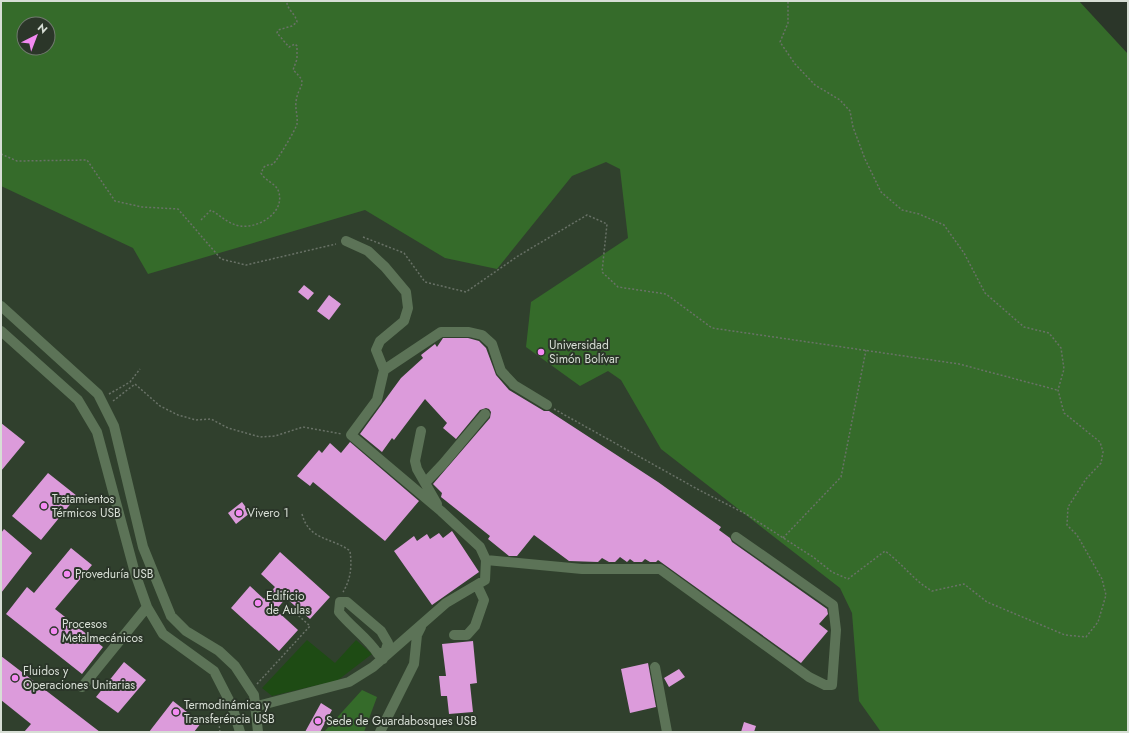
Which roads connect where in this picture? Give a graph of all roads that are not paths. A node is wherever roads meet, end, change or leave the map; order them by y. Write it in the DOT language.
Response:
graph roads {
  1 [pos="346,241"];
  2 [pos="1,306"];
  3 [pos="1,331"];
  4 [pos="384,370"];
  5 [pos="547,405"];
  6 [pos="485,414"];
  7 [pos="421,431"];
  8 [pos="425,483"];
  9 [pos="441,511"];
  10 [pos="736,537"];
  11 [pos="486,560"];
  12 [pos="477,585"];
  13 [pos="147,607"];
  14 [pos="421,627"];
  15 [pos="454,635"];
  16 [pos="384,655"];
  17 [pos="655,667"];
  18 [pos="82,687"];
  19 [pos="254,708"];
  20 [pos="240,732"];
  21 [pos="258,732"];
  22 [pos="380,732"];
  23 [pos="667,732"];
  1 -- 4 [label="lane"];
  2 -- 19 [label="lane"];
  3 -- 13 [label="lane"];
  4 -- 5 [label="lane"];
  4 -- 9 [label="lane"];
  6 -- 8 [label="lane"];
  7 -- 8 [label="lane"];
  8 -- 9 [label="lane"];
  9 -- 11 [label="lane"];
  10 -- 11 [label="lane"];
  11 -- 12 [label="lane"];
  12 -- 14 [label="lane"];
  12 -- 15 [label="lane"];
  13 -- 18 [label="lane"];
  13 -- 20 [label="lane"];
  14 -- 16 [label="lane"];
  14 -- 22 [label="lane"];
  16 -- 16 [label="lane"];
  16 -- 19 [label="lane"];
  17 -- 23 [label="lane"];
  19 -- 21 [label="lane"];
}
